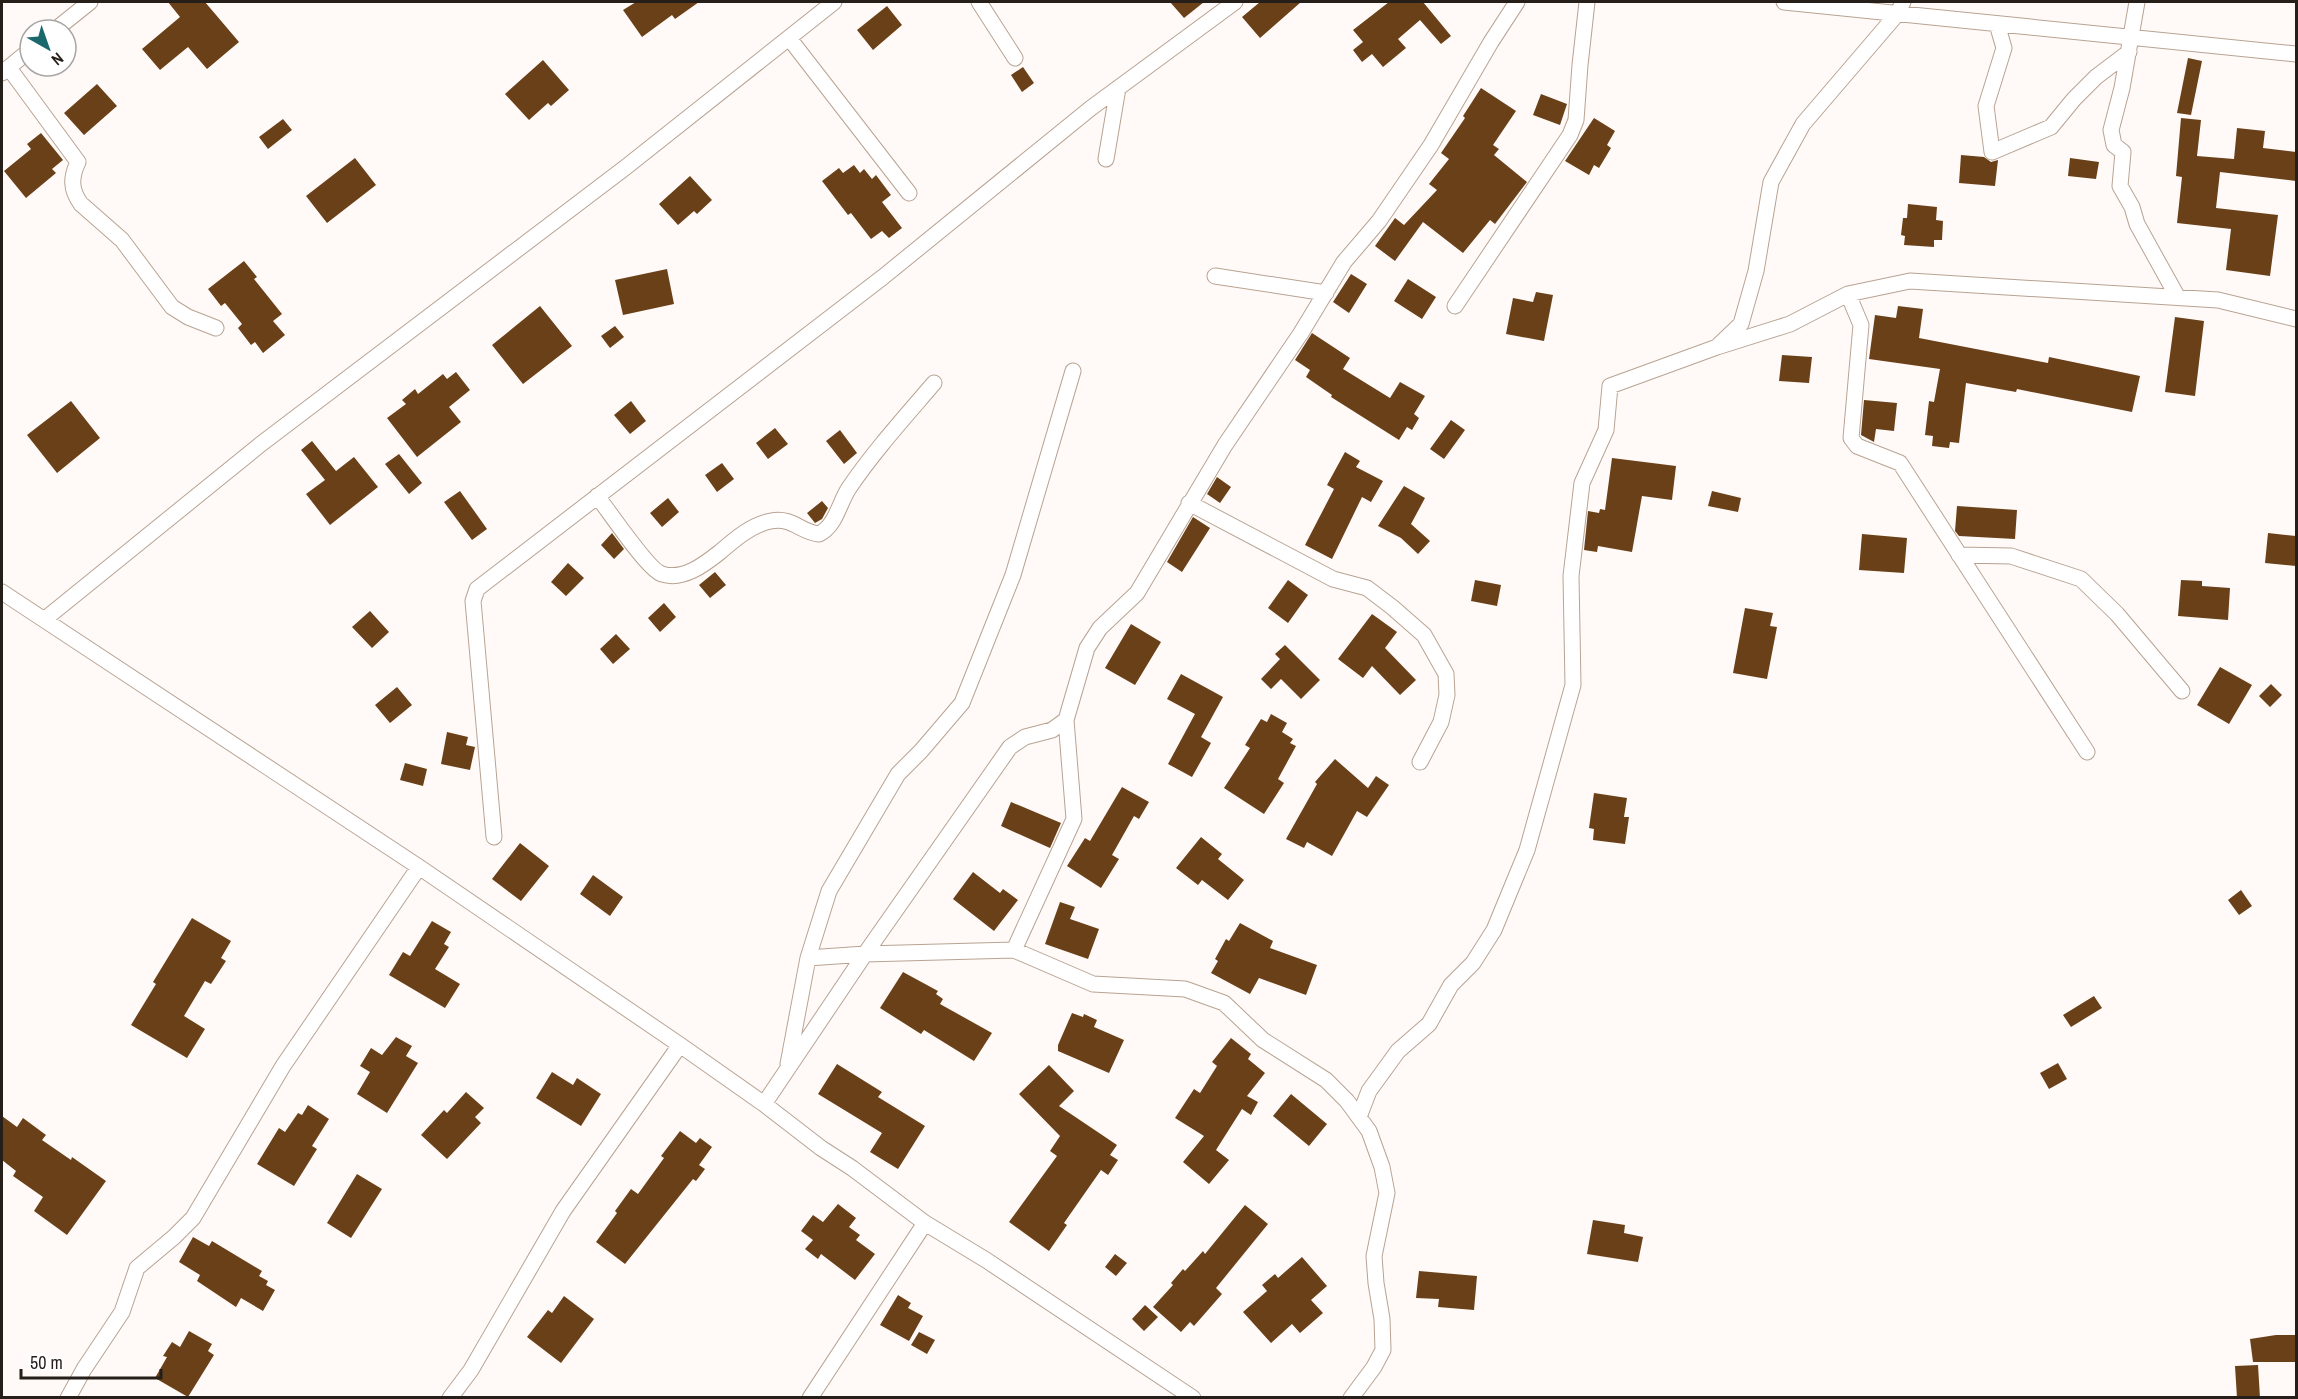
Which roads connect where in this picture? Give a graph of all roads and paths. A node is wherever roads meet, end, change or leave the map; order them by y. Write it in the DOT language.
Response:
graph roads {
  1 [pos="90,2"];
  2 [pos="834,2"];
  3 [pos="979,2"];
  4 [pos="1235,2"];
  5 [pos="1517,2"];
  6 [pos="1587,2"];
  7 [pos="1784,2"];
  8 [pos="2137,2"];
  9 [pos="1900,8"];
  10 [pos="70,18"];
  11 [pos="1997,24"];
  12 [pos="789,38"];
  13 [pos="2130,45"];
  14 [pos="2296,54"];
  15 [pos="1015,58"];
  16 [pos="18,60"];
  17 [pos="5,70"];
  18 [pos="1118,88"];
  19 [pos="1106,159"];
  20 [pos="909,193"];
  21 [pos="1215,276"];
  22 [pos="1326,293"];
  23 [pos="1848,294"];
  24 [pos="2177,296"];
  25 [pos="1455,306"];
  26 [pos="2296,319"];
  27 [pos="216,328"];
  28 [pos="1717,347"];
  29 [pos="1072,371"];
  30 [pos="934,383"];
  31 [pos="597,496"];
  32 [pos="1189,503"];
  33 [pos="1959,555"];
  34 [pos="2,592"];
  35 [pos="45,619"];
  36 [pos="2182,691"];
  37 [pos="1065,720"];
  38 [pos="2087,752"];
  39 [pos="1420,762"];
  40 [pos="494,837"];
  41 [pos="419,867"];
  42 [pos="1014,950"];
  43 [pos="865,954"];
  44 [pos="808,958"];
  45 [pos="680,1045"];
  46 [pos="787,1070"];
  47 [pos="764,1104"];
  48 [pos="1359,1117"];
  49 [pos="925,1223"];
  50 [pos="68,1398"];
  51 [pos="450,1398"];
  52 [pos="810,1398"];
  53 [pos="1193,1398"];
  54 [pos="1351,1398"];
  1 -- 10 [label="street"];
  2 -- 12 [label="street"];
  3 -- 15 [label="street"];
  4 -- 18 [label="street"];
  5 -- 22 [label="street"];
  6 -- 25 [label="street"];
  7 -- 9 [label="street"];
  8 -- 13 [label="street"];
  9 -- 11 [label="street"];
  9 -- 28 [label="street"];
  11 -- 13 [label="street"];
  11 -- 13 [label="street"];
  12 -- 20 [label="street"];
  12 -- 35 [label="street"];
  13 -- 14 [label="street"];
  13 -- 24 [label="street"];
  16 -- 17 [label="street"];
  17 -- 27 [label="street"];
  18 -- 19 [label="street"];
  18 -- 31 [label="street"];
  21 -- 22 [label="street"];
  22 -- 32 [label="street"];
  23 -- 24 [label="street"];
  23 -- 28 [label="street"];
  23 -- 33 [label="street"];
  24 -- 26 [label="street"];
  28 -- 48 [label="street"];
  29 -- 44 [label="street"];
  30 -- 31 [label="street"];
  31 -- 40 [label="street"];
  32 -- 37 [label="street"];
  32 -- 39 [label="street"];
  33 -- 36 [label="street"];
  33 -- 38 [label="street"];
  34 -- 35 [label="street"];
  35 -- 41 [label="street"];
  37 -- 42 [label="street"];
  37 -- 43 [label="street"];
  41 -- 45 [label="street"];
  41 -- 50 [label="street"];
  42 -- 43 [label="street"];
  42 -- 48 [label="street"];
  43 -- 44 [label="street"];
  43 -- 46 [label="street"];
  44 -- 46 [label="street"];
  45 -- 47 [label="street"];
  45 -- 51 [label="street"];
  46 -- 47 [label="street"];
  47 -- 49 [label="street"];
  48 -- 54 [label="street"];
  49 -- 52 [label="street"];
  49 -- 53 [label="street"];
}
